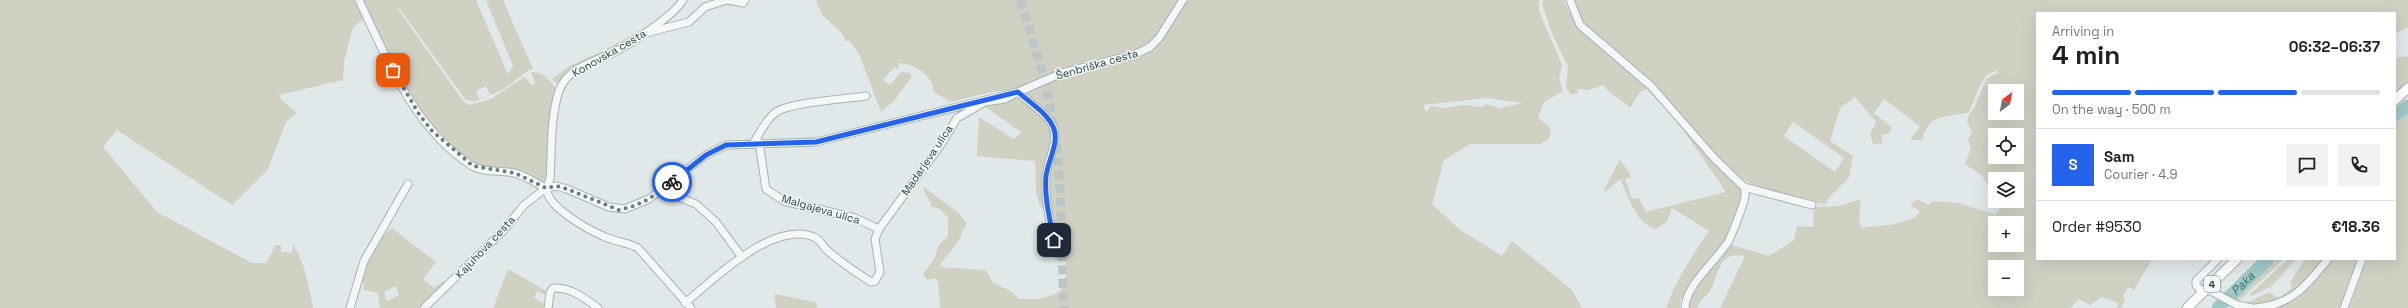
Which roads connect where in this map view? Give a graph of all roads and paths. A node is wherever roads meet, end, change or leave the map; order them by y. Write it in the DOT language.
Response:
graph roads {
  1 [pos="359,0"];
  2 [pos="683,0"];
  3 [pos="728,0"];
  4 [pos="745,0"];
  5 [pos="1183,0"];
  6 [pos="1570,0"];
  7 [pos="644,34"];
  8 [pos="2408,88"];
  9 [pos="1018,92"];
  10 [pos="866,96"];
  11 [pos="2396,99"];
  12 [pos="756,142"];
  13 [pos="408,184"];
  14 [pos="1744,187"];
  15 [pos="546,188"];
  16 [pos="661,190"];
  17 [pos="1812,205"];
  18 [pos="880,229"];
  19 [pos="1057,254"];
  20 [pos="742,257"];
  21 [pos="2217,260"];
  22 [pos="2236,260"];
  23 [pos="2327,260"];
  24 [pos="2362,260"];
  25 [pos="2205,290"];
  26 [pos="688,306"];
  27 [pos="350,308"];
  28 [pos="424,308"];
  29 [pos="548,308"];
  30 [pos="598,308"];
  31 [pos="1684,308"];
  32 [pos="2187,308"];
  33 [pos="2252,308"];
  34 [pos="2255,308"];
  35 [pos="2344,308"];
  1 -- 15 [label="street"];
  2 -- 7 [label="street, Konovska cesta"];
  3 -- 4 [label="street"];
  3 -- 7 [label="street"];
  5 -- 9 [label="street, Šenbriška cesta"];
  6 -- 14 [label="street"];
  7 -- 15 [label="street, Konovska cesta"];
  8 -- 11 [label="main road"];
  9 -- 12 [label="street, Šenbriška cesta"];
  9 -- 18 [label="street, Madarjeva ulica"];
  9 -- 19 [label="street"];
  10 -- 12 [label="street"];
  12 -- 16 [label="street, Šenbriška cesta"];
  12 -- 18 [label="street, Malgajeva ulica"];
  13 -- 27 [label="street"];
  14 -- 17 [label="street"];
  14 -- 31 [label="street"];
  15 -- 16 [label="street, Šenbriška cesta"];
  15 -- 26 [label="street"];
  15 -- 28 [label="street, Kajuhova cesta"];
  16 -- 20 [label="street"];
  18 -- 20 [label="street"];
  20 -- 26 [label="street"];
  21 -- 25 [label="street"];
  22 -- 25 [label="main road, 4"];
  23 -- 34 [label="street"];
  24 -- 35 [label="street"];
  25 -- 32 [label="main road, 4"];
  25 -- 33 [label="street"];
  29 -- 30 [label="street"];
}
